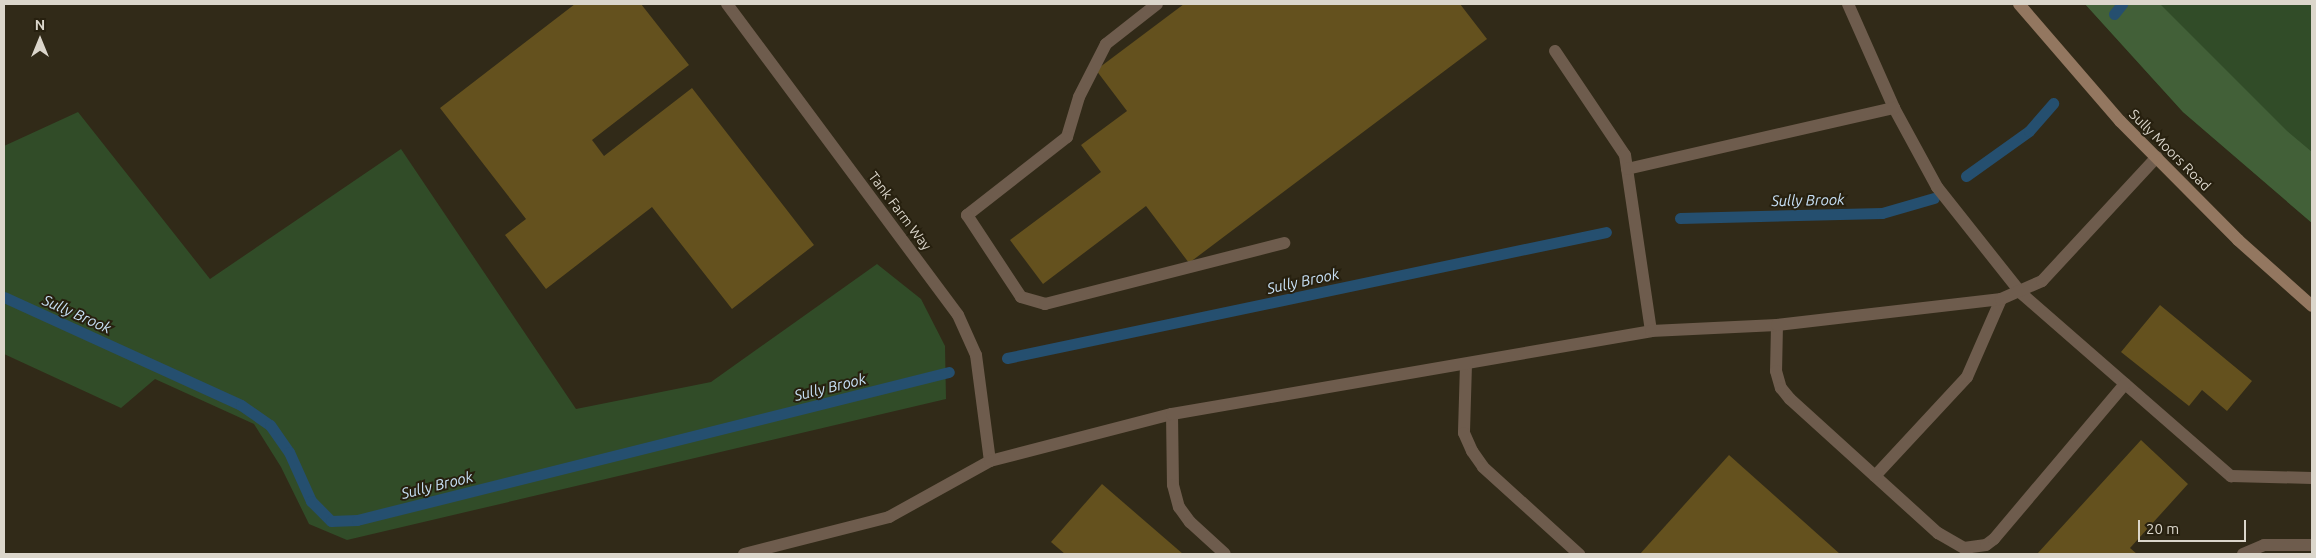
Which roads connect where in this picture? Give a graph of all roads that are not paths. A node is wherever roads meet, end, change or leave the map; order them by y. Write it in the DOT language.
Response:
graph roads {
  1 [pos="727,4"];
  2 [pos="1157,4"];
  3 [pos="1848,4"];
  4 [pos="2019,4"];
  5 [pos="1555,51"];
  6 [pos="1894,108"];
  7 [pos="2157,157"];
  8 [pos="1627,169"];
  9 [pos="1284,243"];
  10 [pos="2020,293"];
  11 [pos="2002,299"];
  12 [pos="2312,306"];
  13 [pos="1777,325"];
  14 [pos="1651,331"];
  15 [pos="1466,364"];
  16 [pos="2125,384"];
  17 [pos="1172,414"];
  18 [pos="990,461"];
  19 [pos="1875,476"];
  20 [pos="2312,478"];
  21 [pos="2312,545"];
  22 [pos="744,554"];
  23 [pos="1225,554"];
  24 [pos="1579,554"];
  25 [pos="2243,554"];
  1 -- 18 [label="lane, Tank Farm Way"];
  2 -- 9 [label="lane"];
  3 -- 6 [label="lane"];
  4 -- 7 [label="main road, Sully Moors Road"];
  5 -- 8 [label="lane"];
  6 -- 8 [label="lane"];
  6 -- 10 [label="lane"];
  7 -- 10 [label="lane"];
  7 -- 12 [label="main road, Sully Moors Road"];
  8 -- 14 [label="lane"];
  10 -- 11 [label="lane"];
  10 -- 16 [label="lane"];
  11 -- 13 [label="lane"];
  11 -- 19 [label="lane"];
  13 -- 14 [label="lane"];
  13 -- 19 [label="lane"];
  14 -- 15 [label="lane"];
  15 -- 17 [label="lane"];
  15 -- 24 [label="lane"];
  16 -- 19 [label="lane"];
  16 -- 20 [label="lane"];
  17 -- 18 [label="lane"];
  17 -- 23 [label="lane"];
  18 -- 22 [label="lane"];
  21 -- 25 [label="lane"];
}
